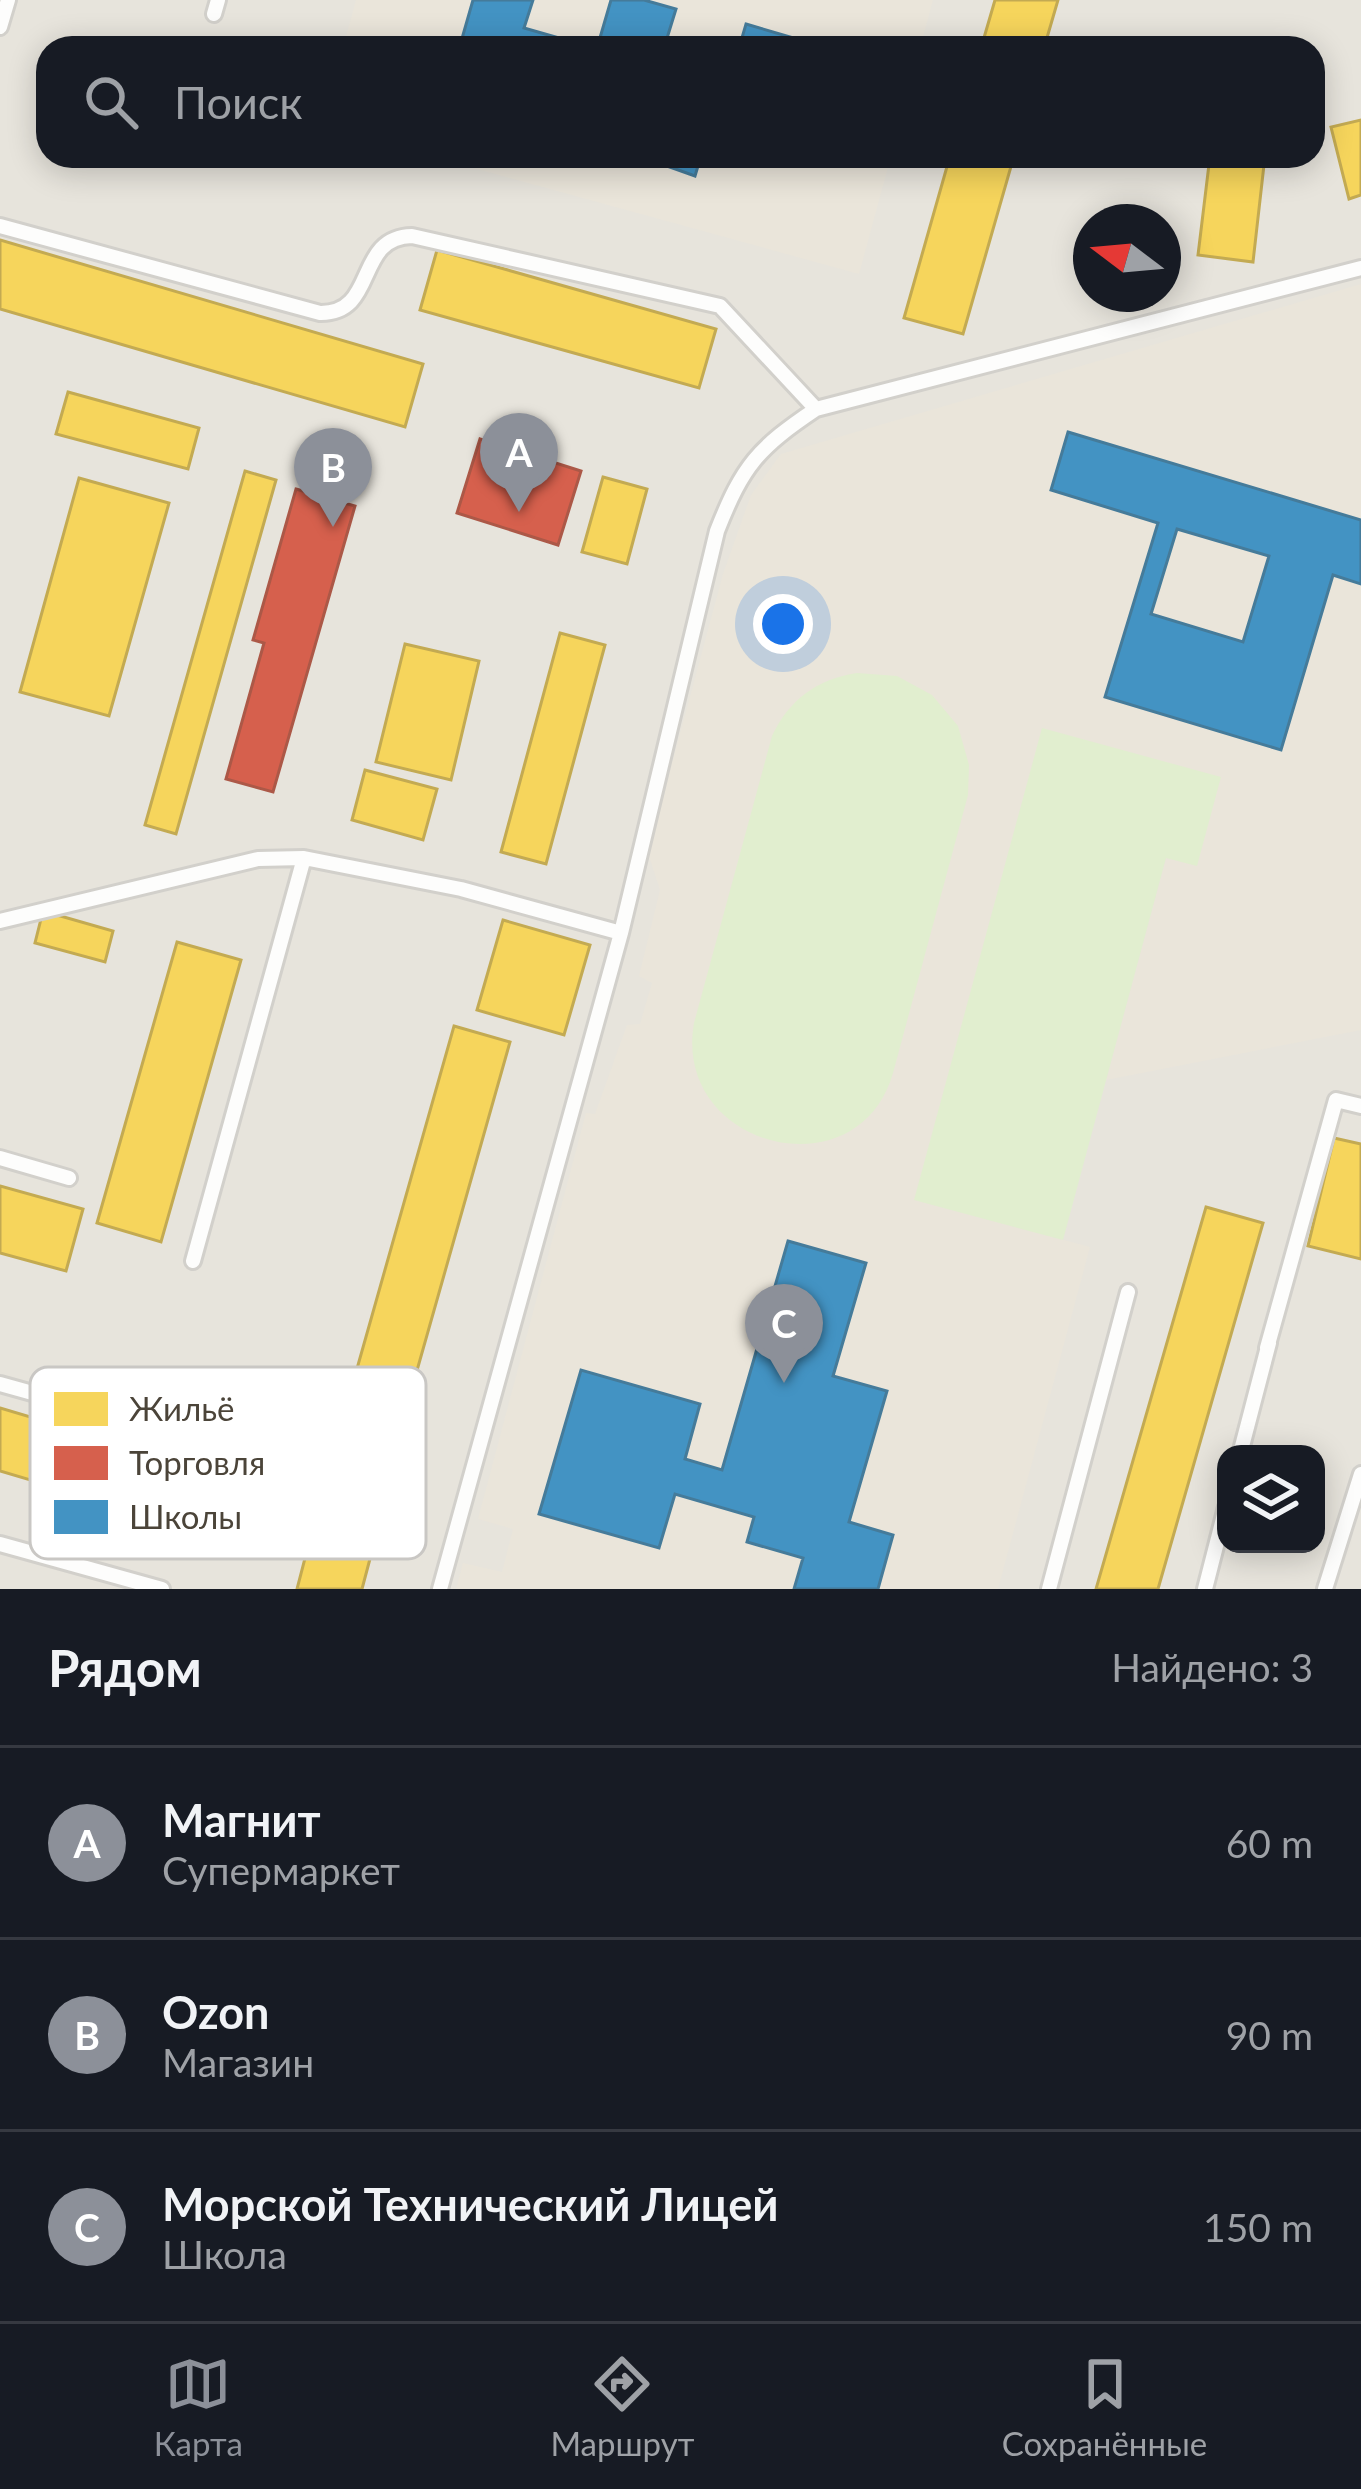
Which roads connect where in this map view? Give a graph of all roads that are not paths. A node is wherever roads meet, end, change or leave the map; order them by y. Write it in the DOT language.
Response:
graph roads {
  1 [pos="8,0"];
  2 [pos="0,27"];
  3 [pos="0,226"];
  4 [pos="1361,268"];
  5 [pos="816,409"];
  6 [pos="304,858"];
  7 [pos="0,922"];
  8 [pos="621,933"];
  9 [pos="1361,1106"];
  10 [pos="0,1158"];
  11 [pos="69,1178"];
  12 [pos="194,1261"];
  13 [pos="1128,1292"];
  14 [pos="1277,1314"];
  15 [pos="1268,1348"];
  16 [pos="0,1384"];
  17 [pos="30,1392"];
  18 [pos="1242,1445"];
  19 [pos="1361,1474"];
  20 [pos="1217,1541"];
  21 [pos="0,1544"];
  22 [pos="30,1552"];
  23 [pos="55,1559"];
  24 [pos="162,1589"];
  25 [pos="440,1589"];
  26 [pos="1049,1589"];
  27 [pos="1204,1589"];
  28 [pos="1325,1589"];
  1 -- 2 [label="lane"];
  3 -- 5 [label="lane"];
  4 -- 5 [label="lane"];
  5 -- 8 [label="lane"];
  6 -- 7 [label="lane"];
  6 -- 8 [label="lane"];
  6 -- 12 [label="lane"];
  8 -- 25 [label="lane"];
  9 -- 15 [label="lane"];
  10 -- 11 [label="lane"];
  13 -- 26 [label="lane"];
  14 -- 15 [label="lane"];
  15 -- 18 [label="lane"];
  16 -- 17 [label="lane"];
  19 -- 28 [label="lane"];
  20 -- 27 [label="lane"];
  21 -- 22 [label="lane"];
  23 -- 24 [label="lane"];
}
